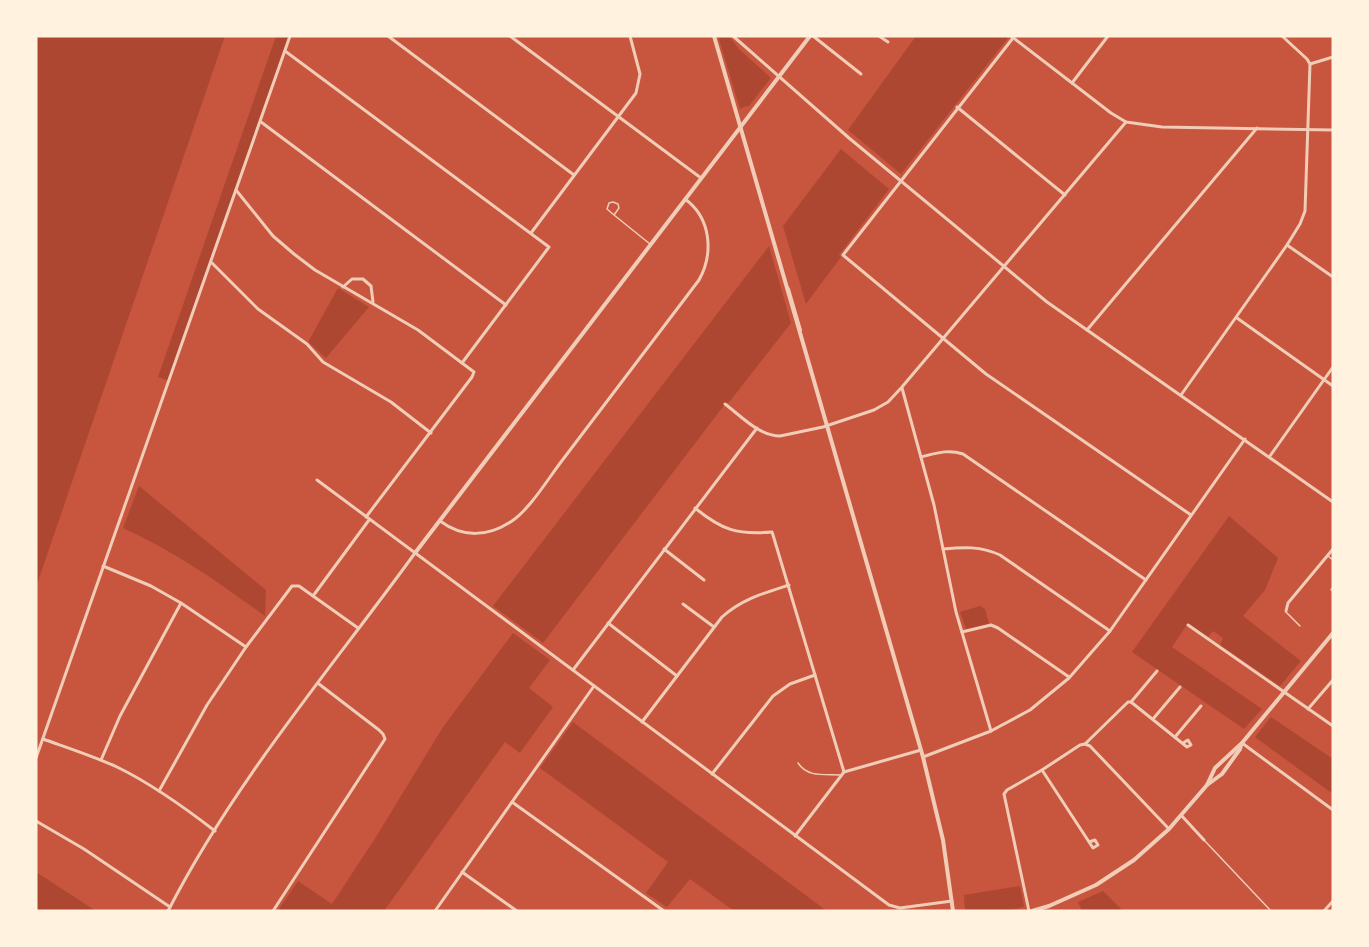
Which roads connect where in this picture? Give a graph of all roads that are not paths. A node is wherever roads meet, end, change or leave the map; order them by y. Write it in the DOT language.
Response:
graph roads {
  1 [pos="290,36"];
  2 [pos="388,36"];
  3 [pos="510,36"];
  4 [pos="630,36"];
  5 [pos="714,36"];
  6 [pos="733,36"];
  7 [pos="811,36"];
  8 [pos="879,36"];
  9 [pos="1108,36"];
  10 [pos="1282,36"];
  11 [pos="1012,37"];
  12 [pos="888,42"];
  13 [pos="285,51"];
  14 [pos="1333,57"];
  15 [pos="1310,64"];
  16 [pos="861,74"];
  17 [pos="778,77"];
  18 [pos="1072,84"];
  19 [pos="957,107"];
  20 [pos="618,116"];
  21 [pos="261,122"];
  22 [pos="1126,122"];
  23 [pos="741,126"];
  24 [pos="1257,128"];
  25 [pos="1307,129"];
  26 [pos="1333,130"];
  27 [pos="574,175"];
  28 [pos="701,178"];
  29 [pos="900,181"];
  30 [pos="236,190"];
  31 [pos="1065,195"];
  32 [pos="685,199"];
  33 [pos="614,216"];
  34 [pos="531,233"];
  35 [pos="651,244"];
  36 [pos="1287,245"];
  37 [pos="212,263"];
  38 [pos="1004,267"];
  39 [pos="1333,277"];
  40 [pos="343,286"];
  41 [pos="373,302"];
  42 [pos="506,305"];
  43 [pos="1237,318"];
  44 [pos="1087,330"];
  45 [pos="943,338"];
  46 [pos="462,363"];
  47 [pos="1333,367"];
  48 [pos="1324,380"];
  49 [pos="1333,386"];
  50 [pos="902,387"];
  51 [pos="1181,395"];
  52 [pos="725,404"];
  53 [pos="828,425"];
  54 [pos="757,428"];
  55 [pos="431,432"];
  56 [pos="1245,439"];
  57 [pos="1270,456"];
  58 [pos="921,457"];
  59 [pos="317,480"];
  60 [pos="1333,502"];
  61 [pos="695,508"];
  62 [pos="1191,515"];
  63 [pos="368,518"];
  64 [pos="440,521"];
  65 [pos="664,549"];
  66 [pos="943,549"];
  67 [pos="1333,549"];
  68 [pos="415,553"];
  69 [pos="1328,556"];
  70 [pos="1333,560"];
  71 [pos="103,566"];
  72 [pos="704,580"];
  73 [pos="1146,580"];
  74 [pos="789,585"];
  75 [pos="313,596"];
  76 [pos="181,603"];
  77 [pos="683,604"];
  78 [pos="1286,611"];
  79 [pos="608,624"];
  80 [pos="1188,625"];
  81 [pos="1300,626"];
  82 [pos="714,627"];
  83 [pos="358,628"];
  84 [pos="1110,631"];
  85 [pos="962,632"];
  86 [pos="1333,633"];
  87 [pos="246,647"];
  88 [pos="572,670"];
  89 [pos="1157,671"];
  90 [pos="815,675"];
  91 [pos="677,676"];
  92 [pos="1069,678"];
  93 [pos="1333,680"];
  94 [pos="318,683"];
  95 [pos="594,686"];
  96 [pos="1180,687"];
  97 [pos="1284,692"];
  98 [pos="1131,702"];
  99 [pos="1201,706"];
  100 [pos="1308,710"];
  101 [pos="1153,719"];
  102 [pos="642,722"];
  103 [pos="1333,726"];
  104 [pos="992,731"];
  105 [pos="1175,737"];
  106 [pos="43,739"];
  107 [pos="1183,743"];
  108 [pos="1085,744"];
  109 [pos="1241,744"];
  110 [pos="921,750"];
  111 [pos="923,757"];
  112 [pos="36,758"];
  113 [pos="101,760"];
  114 [pos="798,763"];
  115 [pos="1042,770"];
  116 [pos="842,773"];
  117 [pos="712,774"];
  118 [pos="1207,785"];
  119 [pos="159,791"];
  120 [pos="512,802"];
  121 [pos="1333,810"];
  122 [pos="1181,815"];
  123 [pos="36,821"];
  124 [pos="1169,829"];
  125 [pos="215,831"];
  126 [pos="795,836"];
  127 [pos="1204,840"];
  128 [pos="1089,842"];
  129 [pos="462,872"];
  130 [pos="952,901"];
  131 [pos="1333,901"];
  132 [pos="894,907"];
  133 [pos="169,909"];
  134 [pos="273,911"];
  135 [pos="435,911"];
  136 [pos="517,911"];
  137 [pos="664,911"];
  138 [pos="890,911"];
  139 [pos="953,911"];
  140 [pos="1031,911"];
  141 [pos="1271,911"];
  142 [pos="1324,911"];
  1 -- 13 [label="street"];
  2 -- 27 [label="street"];
  3 -- 20 [label="street"];
  4 -- 20 [label="street"];
  5 -- 23 [label="street"];
  6 -- 17 [label="street"];
  7 -- 16 [label="street"];
  7 -- 17 [label="street"];
  8 -- 12 [label="street"];
  9 -- 18 [label="street"];
  10 -- 15 [label="street"];
  11 -- 18 [label="street"];
  11 -- 19 [label="street"];
  13 -- 21 [label="street"];
  13 -- 34 [label="street"];
  14 -- 15 [label="street"];
  15 -- 25 [label="street"];
  17 -- 23 [label="street"];
  17 -- 29 [label="street"];
  18 -- 22 [label="street"];
  19 -- 29 [label="street"];
  19 -- 31 [label="street"];
  20 -- 27 [label="street"];
  20 -- 28 [label="street"];
  21 -- 30 [label="street"];
  21 -- 42 [label="street"];
  22 -- 24 [label="street"];
  22 -- 31 [label="street"];
  23 -- 28 [label="street"];
  23 -- 53 [label="street"];
  24 -- 25 [label="street"];
  24 -- 44 [label="street"];
  25 -- 26 [label="street"];
  25 -- 36 [label="street"];
  27 -- 34 [label="street"];
  28 -- 32 [label="street"];
  29 -- 38 [label="street"];
  29 -- 45 [label="street"];
  30 -- 37 [label="street"];
  30 -- 40 [label="street"];
  31 -- 38 [label="street"];
  32 -- 35 [label="street"];
  32 -- 64 [label="street"];
  33 -- 33 [label="lane"];
  33 -- 35 [label="lane"];
  34 -- 42 [label="street"];
  35 -- 64 [label="street"];
  36 -- 39 [label="street"];
  36 -- 43 [label="street"];
  37 -- 55 [label="street"];
  37 -- 71 [label="street"];
  38 -- 44 [label="street"];
  38 -- 45 [label="street"];
  40 -- 41 [label="street"];
  40 -- 41 [label="street"];
  41 -- 46 [label="street"];
  42 -- 46 [label="street"];
  43 -- 48 [label="street"];
  43 -- 51 [label="street"];
  44 -- 51 [label="street"];
  45 -- 50 [label="street"];
  45 -- 62 [label="street"];
  46 -- 55 [label="street"];
  47 -- 48 [label="street"];
  48 -- 49 [label="street"];
  48 -- 57 [label="street"];
  50 -- 53 [label="street"];
  50 -- 58 [label="street"];
  51 -- 56 [label="street"];
  52 -- 54 [label="street"];
  53 -- 54 [label="street"];
  53 -- 110 [label="street"];
  54 -- 61 [label="street"];
  55 -- 63 [label="street"];
  56 -- 57 [label="street"];
  56 -- 62 [label="street"];
  57 -- 60 [label="street"];
  58 -- 66 [label="street"];
  58 -- 73 [label="street"];
  59 -- 63 [label="street"];
  61 -- 65 [label="street"];
  61 -- 74 [label="street"];
  62 -- 73 [label="street"];
  63 -- 68 [label="street"];
  63 -- 75 [label="street"];
  64 -- 68 [label="street"];
  65 -- 72 [label="street"];
  65 -- 79 [label="street"];
  66 -- 84 [label="street"];
  66 -- 85 [label="street"];
  67 -- 69 [label="street"];
  68 -- 83 [label="street"];
  68 -- 88 [label="street"];
  69 -- 70 [label="lane"];
  69 -- 78 [label="street"];
  71 -- 76 [label="street"];
  71 -- 106 [label="street"];
  73 -- 84 [label="street"];
  74 -- 82 [label="street"];
  74 -- 90 [label="street"];
  75 -- 83 [label="street"];
  75 -- 87 [label="street"];
  76 -- 87 [label="street"];
  76 -- 113 [label="street"];
  77 -- 82 [label="street"];
  78 -- 81 [label="lane"];
  79 -- 88 [label="street"];
  79 -- 91 [label="street"];
  80 -- 97 [label="street"];
  82 -- 91 [label="street"];
  83 -- 94 [label="street"];
  84 -- 92 [label="street"];
  85 -- 92 [label="street"];
  85 -- 104 [label="street"];
  86 -- 97 [label="street"];
  87 -- 119 [label="street"];
  88 -- 95 [label="street"];
  89 -- 98 [label="street"];
  90 -- 116 [label="street"];
  90 -- 117 [label="street"];
  91 -- 102 [label="street"];
  92 -- 104 [label="street"];
  93 -- 100 [label="street"];
  94 -- 125 [label="street"];
  94 -- 134 [label="street"];
  95 -- 102 [label="street"];
  95 -- 120 [label="street"];
  96 -- 101 [label="street"];
  97 -- 100 [label="street"];
  97 -- 109 [label="street"];
  98 -- 101 [label="street"];
  98 -- 108 [label="street"];
  99 -- 105 [label="street"];
  100 -- 103 [label="street"];
  101 -- 105 [label="street"];
  102 -- 117 [label="street"];
  104 -- 111 [label="street"];
  105 -- 107 [label="street"];
  106 -- 112 [label="street"];
  106 -- 113 [label="street"];
  108 -- 115 [label="street"];
  108 -- 124 [label="street"];
  109 -- 118 [label="street"];
  109 -- 118 [label="street"];
  109 -- 121 [label="street"];
  110 -- 111 [label="street"];
  110 -- 116 [label="street"];
  111 -- 130 [label="street"];
  113 -- 119 [label="street"];
  114 -- 116 [label="lane"];
  115 -- 128 [label="street"];
  115 -- 140 [label="street"];
  116 -- 126 [label="street"];
  117 -- 126 [label="street"];
  118 -- 122 [label="street"];
  119 -- 125 [label="street"];
  120 -- 129 [label="street"];
  120 -- 137 [label="street"];
  122 -- 124 [label="street"];
  122 -- 127 [label="street"];
  123 -- 133 [label="street"];
  124 -- 140 [label="street"];
  125 -- 133 [label="street"];
  126 -- 132 [label="street"];
  127 -- 141 [label="lane"];
  128 -- 128 [label="street"];
  129 -- 135 [label="street"];
  129 -- 136 [label="street"];
  130 -- 132 [label="street"];
  130 -- 139 [label="street"];
  131 -- 142 [label="street"];
  132 -- 138 [label="street"];
}
